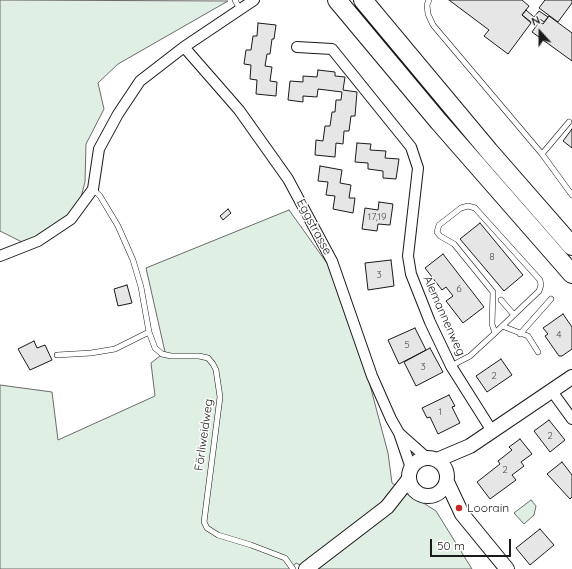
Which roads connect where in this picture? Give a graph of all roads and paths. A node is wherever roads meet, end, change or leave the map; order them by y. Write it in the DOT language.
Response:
graph roads {
  1 [pos="254,0"];
  2 [pos="338,0"];
  3 [pos="363,0"];
  4 [pos="429,0"];
  5 [pos="238,4"];
  6 [pos="297,46"];
  7 [pos="184,47"];
  8 [pos="569,122"];
  9 [pos="542,154"];
  10 [pos="93,189"];
  11 [pos="572,195"];
  12 [pos="572,246"];
  13 [pos="0,256"];
  14 [pos="572,274"];
  15 [pos="551,299"];
  16 [pos="501,300"];
  17 [pos="514,315"];
  18 [pos="502,326"];
  19 [pos="148,332"];
  20 [pos="495,333"];
  21 [pos="520,334"];
  22 [pos="538,352"];
  23 [pos="57,355"];
  24 [pos="451,366"];
  25 [pos="572,377"];
  26 [pos="551,390"];
  27 [pos="572,419"];
  28 [pos="492,431"];
  29 [pos="399,433"];
  30 [pos="470,446"];
  31 [pos="432,459"];
  32 [pos="410,474"];
  33 [pos="447,477"];
  34 [pos="419,493"];
  35 [pos="434,495"];
  36 [pos="387,507"];
  37 [pos="462,514"];
  38 [pos="293,569"];
  39 [pos="306,569"];
  40 [pos="507,569"];
  1 -- 5 [label="street"];
  2 -- 14 [label="highway"];
  3 -- 12 [label="highway"];
  4 -- 9 [label="lane"];
  5 -- 7 [label="street"];
  6 -- 24 [label="street, Alemannenweg"];
  7 -- 10 [label="street"];
  7 -- 29 [label="street, Eggstrasse"];
  8 -- 9 [label="lane"];
  9 -- 11 [label="lane"];
  10 -- 13 [label="street"];
  10 -- 19 [label="lane, Förliweidweg"];
  15 -- 21 [label="lane"];
  16 -- 17 [label="lane"];
  17 -- 18 [label="lane"];
  17 -- 20 [label="lane"];
  18 -- 20 [label="lane"];
  18 -- 21 [label="lane"];
  19 -- 23 [label="lane"];
  19 -- 38 [label="lane, Förliweidweg"];
  20 -- 24 [label="lane"];
  21 -- 22 [label="lane"];
  24 -- 28 [label="street, Alemannenweg"];
  25 -- 26 [label="main road"];
  26 -- 27 [label="street"];
  26 -- 28 [label="main road"];
  28 -- 30 [label="main road"];
  29 -- 31 [label="street, Eggstrasse"];
  29 -- 32 [label="street, Eggstrasse"];
  30 -- 31 [label="main road"];
  30 -- 33 [label="main road"];
  31 -- 32 [label="main road"];
  31 -- 33 [label="main road"];
  32 -- 34 [label="main road"];
  32 -- 36 [label="main road"];
  33 -- 35 [label="main road"];
  33 -- 37 [label="main road"];
  34 -- 35 [label="main road"];
  34 -- 36 [label="main road"];
  35 -- 37 [label="main road"];
  36 -- 39 [label="main road"];
  37 -- 40 [label="main road"];
}
